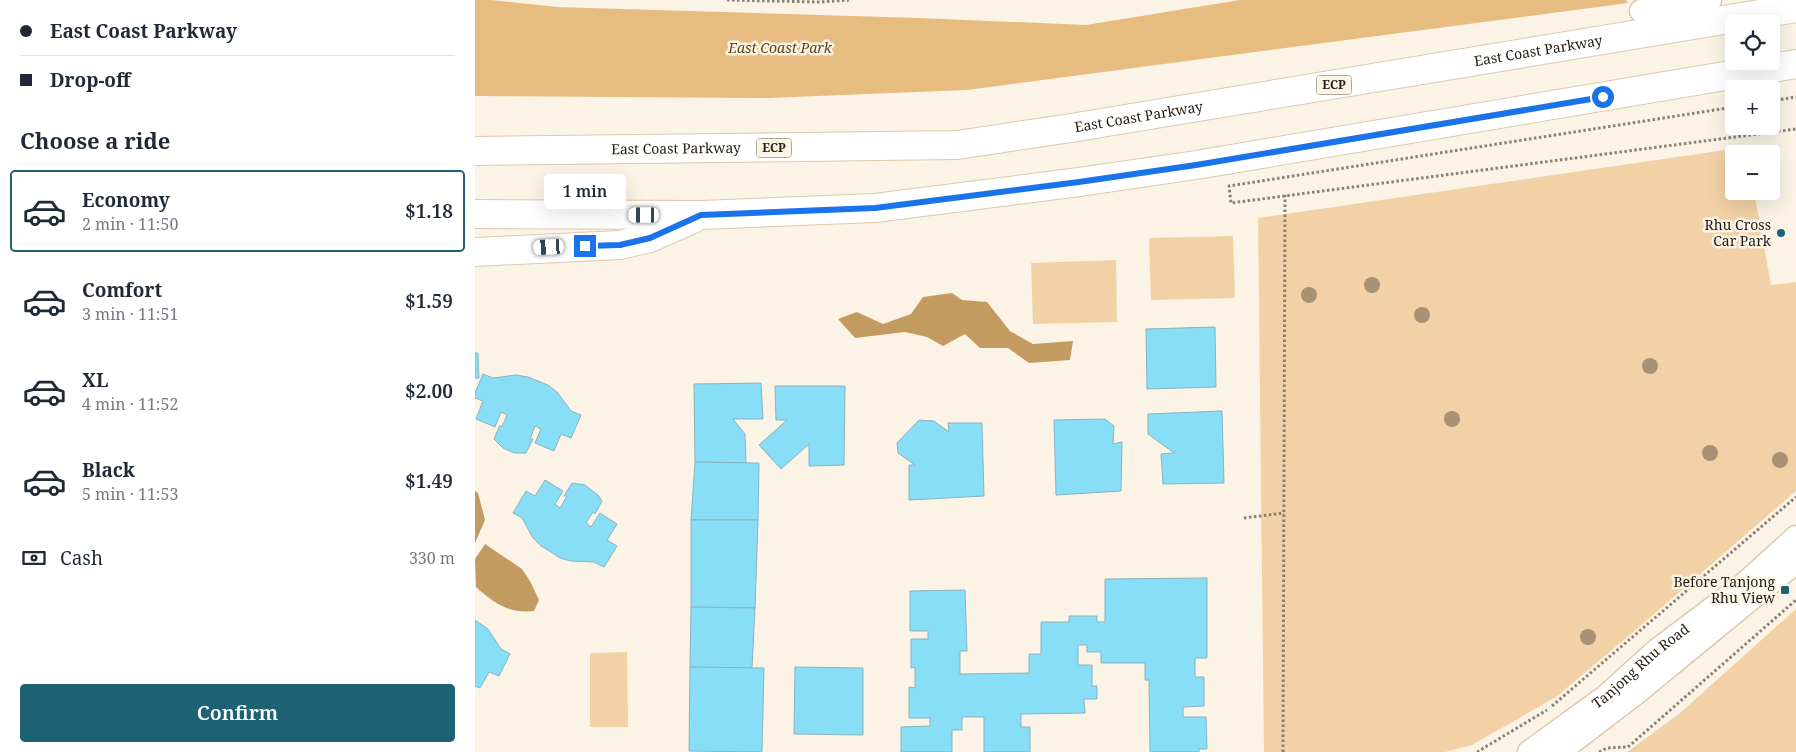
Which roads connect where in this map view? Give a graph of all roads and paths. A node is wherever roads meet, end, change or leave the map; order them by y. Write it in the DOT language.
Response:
graph roads {
  1 [pos="727,0"];
  2 [pos="849,0"];
  3 [pos="1710,0"];
  4 [pos="1796,8"];
  5 [pos="1641,11"];
  6 [pos="1796,64"];
  7 [pos="1796,97"];
  8 [pos="1780,100"];
  9 [pos="1725,108"];
  10 [pos="1796,129"];
  11 [pos="475,151"];
  12 [pos="1285,195"];
  13 [pos="475,214"];
  14 [pos="701,215"];
  15 [pos="475,252"];
  16 [pos="1796,496"];
  17 [pos="1284,513"];
  18 [pos="1244,518"];
  19 [pos="1796,537"];
  20 [pos="1796,562"];
  21 [pos="1796,600"];
  22 [pos="1283,752"];
  23 [pos="1477,752"];
  24 [pos="1529,752"];
  25 [pos="1559,752"];
  26 [pos="1599,752"];
  1 -- 2 [label="path"];
  3 -- 5 [label="street"];
  4 -- 11 [label="highway, East Coast Parkway / ECP"];
  6 -- 14 [label="highway"];
  7 -- 8 [label="path"];
  9 -- 12 [label="path"];
  10 -- 12 [label="path"];
  12 -- 17 [label="path"];
  13 -- 14 [label="highway"];
  14 -- 15 [label="highway"];
  16 -- 23 [label="path"];
  17 -- 18 [label="path"];
  17 -- 22 [label="path"];
  19 -- 24 [label="street, Tanjong Rhu Road"];
  20 -- 25 [label="street, Tanjong Rhu Road"];
  21 -- 26 [label="path"];
}
